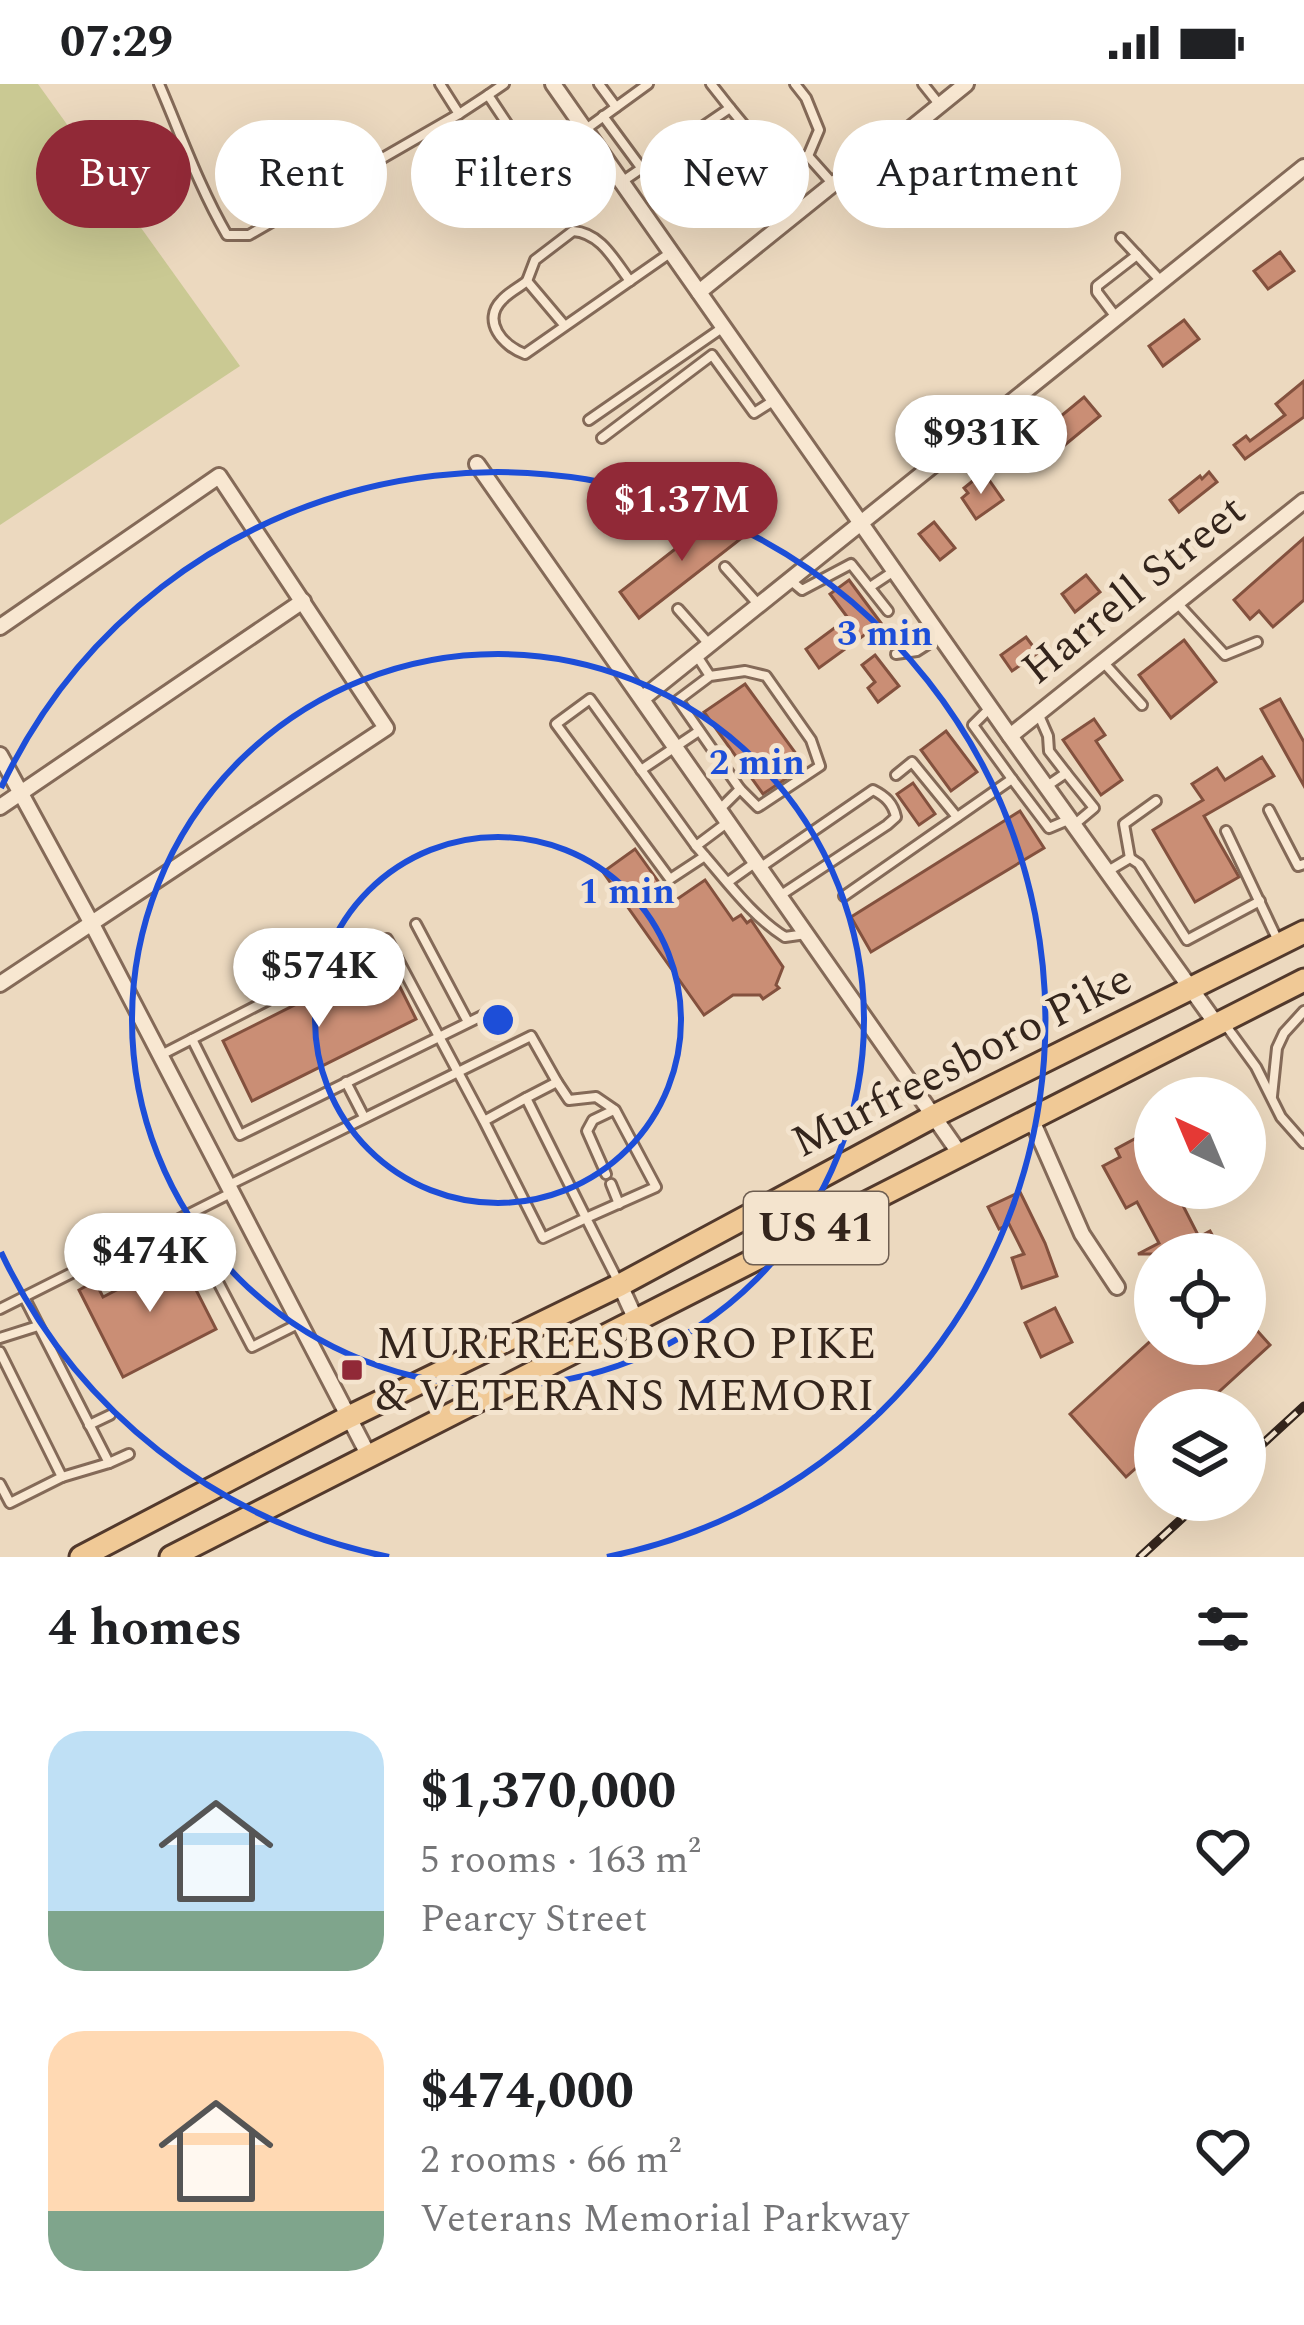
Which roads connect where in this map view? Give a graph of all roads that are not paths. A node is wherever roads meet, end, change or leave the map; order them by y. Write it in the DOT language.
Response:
graph roads {
  1 [pos="160,84"];
  2 [pos="440,84"];
  3 [pos="504,84"];
  4 [pos="553,84"];
  5 [pos="599,84"];
  6 [pos="648,84"];
  7 [pos="711,84"];
  8 [pos="795,84"];
  9 [pos="923,84"];
  10 [pos="966,84"];
  11 [pos="488,95"];
  12 [pos="940,105"];
  13 [pos="616,107"];
  14 [pos="730,108"];
  15 [pos="459,114"];
  16 [pos="603,116"];
  17 [pos="505,120"];
  18 [pos="578,120"];
  19 [pos="598,120"];
  20 [pos="713,120"];
  21 [pos="740,120"];
  22 [pos="809,154"];
  23 [pos="809,157"];
  24 [pos="640,166"];
  25 [pos="1304,167"];
  26 [pos="640,170"];
  27 [pos="616,174"];
  28 [pos="622,182"];
  29 [pos="832,184"];
  30 [pos="1121,238"];
  31 [pos="671,252"];
  32 [pos="1136,255"];
  33 [pos="527,281"];
  34 [pos="631,281"];
  35 [pos="1161,282"];
  36 [pos="699,292"];
  37 [pos="1117,317"];
  38 [pos="565,326"];
  39 [pos="724,327"];
  40 [pos="775,400"];
  41 [pos="589,420"];
  42 [pos="602,438"];
  43 [pos="477,464"];
  44 [pos="1304,501"];
  45 [pos="860,522"];
  46 [pos="724,567"];
  47 [pos="894,571"];
  48 [pos="789,579"];
  49 [pos="870,586"];
  50 [pos="303,601"];
  51 [pos="1177,603"];
  52 [pos="758,604"];
  53 [pos="678,609"];
  54 [pos="888,610"];
  55 [pos="0,627"];
  56 [pos="940,636"];
  57 [pos="1257,642"];
  58 [pos="710,644"];
  59 [pos="696,654"];
  60 [pos="896,654"];
  61 [pos="1103,662"];
  62 [pos="710,676"];
  63 [pos="643,698"];
  64 [pos="1142,705"];
  65 [pos="990,707"];
  66 [pos="1038,713"];
  67 [pos="699,731"];
  68 [pos="1010,736"];
  69 [pos="676,745"];
  70 [pos="0,754"];
  71 [pos="641,770"];
  72 [pos="1066,772"];
  73 [pos="896,775"];
  74 [pos="1012,778"];
  75 [pos="1046,787"];
  76 [pos="740,789"];
  77 [pos="22,792"];
  78 [pos="1156,801"];
  79 [pos="0,807"];
  80 [pos="1269,810"];
  81 [pos="725,815"];
  82 [pos="957,818"];
  83 [pos="1072,822"];
  84 [pos="1226,831"];
  85 [pos="695,846"];
  86 [pos="705,856"];
  87 [pos="1130,858"];
  88 [pos="759,864"];
  89 [pos="1304,865"];
  90 [pos="1107,872"];
  91 [pos="728,882"];
  92 [pos="781,896"];
  93 [pos="844,896"];
  94 [pos="1260,901"];
  95 [pos="92,924"];
  96 [pos="416,924"];
  97 [pos="1304,932"];
  98 [pos="808,934"];
  99 [pos="1280,944"];
  100 [pos="1304,980"];
  101 [pos="0,984"];
  102 [pos="1190,988"];
  103 [pos="500,1007"];
  104 [pos="1304,1011"];
  105 [pos="468,1022"];
  106 [pos="1220,1023"];
  107 [pos="438,1036"];
  108 [pos="192,1039"];
  109 [pos="160,1055"];
  110 [pos="457,1072"];
  111 [pos="346,1082"];
  112 [pos="557,1082"];
  113 [pos="526,1098"];
  114 [pos="1272,1099"];
  115 [pos="615,1110"];
  116 [pos="934,1116"];
  117 [pos="364,1117"];
  118 [pos="1031,1118"];
  119 [pos="484,1121"];
  120 [pos="1304,1143"];
  121 [pos="960,1154"];
  122 [pos="606,1174"];
  123 [pos="611,1184"];
  124 [pos="230,1189"];
  125 [pos="620,1204"];
  126 [pos="184,1217"];
  127 [pos="586,1218"];
  128 [pos="620,1285"];
  129 [pos="1117,1288"];
  130 [pos="24,1297"];
  131 [pos="0,1309"];
  132 [pos="636,1320"];
  133 [pos="299,1323"];
  134 [pos="38,1326"];
  135 [pos="0,1338"];
  136 [pos="0,1352"];
  137 [pos="110,1415"];
  138 [pos="349,1417"];
  139 [pos="89,1425"];
  140 [pos="129,1454"];
  141 [pos="369,1456"];
  142 [pos="109,1463"];
  143 [pos="62,1477"];
  144 [pos="0,1484"];
  145 [pos="81,1557"];
  146 [pos="171,1557"];
  1 -- 15 [label="lane"];
  2 -- 15 [label="lane"];
  3 -- 11 [label="lane"];
  4 -- 18 [label="street"];
  5 -- 13 [label="lane"];
  6 -- 13 [label="lane"];
  7 -- 14 [label="lane"];
  8 -- 22 [label="lane"];
  9 -- 12 [label="lane"];
  10 -- 12 [label="street"];
  11 -- 15 [label="lane"];
  11 -- 17 [label="lane"];
  12 -- 29 [label="street"];
  13 -- 16 [label="lane"];
  14 -- 20 [label="lane"];
  14 -- 21 [label="lane"];
  16 -- 19 [label="lane"];
  16 -- 24 [label="lane"];
  23 -- 29 [label="lane"];
  25 -- 35 [label="street"];
  26 -- 28 [label="lane"];
  27 -- 28 [label="street"];
  28 -- 31 [label="street"];
  29 -- 36 [label="street"];
  30 -- 32 [label="lane"];
  31 -- 34 [label="lane"];
  31 -- 36 [label="street"];
  32 -- 35 [label="lane"];
  32 -- 37 [label="lane"];
  33 -- 34 [label="lane"];
  33 -- 38 [label="lane"];
  33 -- 38 [label="lane"];
  34 -- 38 [label="lane"];
  35 -- 37 [label="street"];
  36 -- 39 [label="street"];
  37 -- 45 [label="street"];
  39 -- 40 [label="street"];
  39 -- 41 [label="lane"];
  40 -- 42 [label="lane"];
  40 -- 45 [label="street"];
  43 -- 63 [label="street"];
  44 -- 51 [label="street, Harrell Street"];
  45 -- 47 [label="street"];
  45 -- 48 [label="street"];
  46 -- 52 [label="lane"];
  47 -- 49 [label="lane"];
  47 -- 56 [label="street"];
  48 -- 49 [label="lane"];
  48 -- 52 [label="street"];
  49 -- 54 [label="lane"];
  50 -- 55 [label="street"];
  50 -- 77 [label="street"];
  50 -- 95 [label="street"];
  51 -- 57 [label="lane"];
  51 -- 61 [label="street, Harrell Street"];
  52 -- 58 [label="street"];
  53 -- 58 [label="lane"];
  56 -- 60 [label="lane"];
  56 -- 65 [label="street"];
  58 -- 59 [label="street"];
  59 -- 62 [label="lane"];
  59 -- 63 [label="street"];
  61 -- 64 [label="lane"];
  61 -- 66 [label="street, Harrell Street"];
  62 -- 67 [label="lane"];
  62 -- 76 [label="lane"];
  63 -- 69 [label="street"];
  65 -- 68 [label="street"];
  65 -- 74 [label="lane"];
  66 -- 68 [label="street, Harrell Street"];
  66 -- 72 [label="lane"];
  67 -- 69 [label="lane"];
  67 -- 76 [label="lane"];
  68 -- 75 [label="street"];
  69 -- 71 [label="lane"];
  69 -- 81 [label="street"];
  70 -- 77 [label="street"];
  71 -- 85 [label="lane"];
  71 -- 86 [label="lane"];
  72 -- 75 [label="lane"];
  72 -- 83 [label="lane"];
  73 -- 82 [label="lane"];
  74 -- 82 [label="lane"];
  74 -- 83 [label="lane"];
  75 -- 83 [label="street"];
  76 -- 81 [label="lane"];
  77 -- 79 [label="street"];
  77 -- 95 [label="street"];
  78 -- 87 [label="lane"];
  80 -- 89 [label="lane"];
  81 -- 85 [label="lane"];
  81 -- 88 [label="street"];
  82 -- 93 [label="lane"];
  83 -- 90 [label="street"];
  84 -- 94 [label="lane"];
  85 -- 86 [label="lane"];
  86 -- 91 [label="lane"];
  87 -- 90 [label="lane"];
  87 -- 94 [label="lane"];
  88 -- 91 [label="lane"];
  88 -- 92 [label="street"];
  88 -- 92 [label="lane"];
  90 -- 102 [label="street"];
  91 -- 98 [label="lane"];
  92 -- 98 [label="street"];
  94 -- 99 [label="lane"];
  95 -- 101 [label="street"];
  95 -- 109 [label="street"];
  96 -- 105 [label="lane"];
  97 -- 99 [label="main road, Murfreesboro Pike"];
  98 -- 116 [label="street"];
  99 -- 102 [label="main road, Murfreesboro Pike"];
  100 -- 106 [label="main road, US 41"];
  102 -- 106 [label="street"];
  102 -- 116 [label="main road, Murfreesboro Pike"];
  103 -- 105 [label="lane"];
  104 -- 114 [label="lane"];
  105 -- 107 [label="lane"];
  106 -- 114 [label="lane"];
  106 -- 118 [label="main road, US 41"];
  107 -- 108 [label="lane"];
  107 -- 110 [label="lane"];
  107 -- 111 [label="lane"];
  108 -- 109 [label="lane"];
  108 -- 111 [label="lane"];
  109 -- 124 [label="street"];
  110 -- 112 [label="lane"];
  110 -- 117 [label="lane"];
  110 -- 119 [label="lane"];
  111 -- 117 [label="lane"];
  112 -- 113 [label="lane"];
  112 -- 115 [label="lane"];
  113 -- 119 [label="lane"];
  113 -- 127 [label="lane"];
  114 -- 120 [label="lane"];
  115 -- 122 [label="lane"];
  115 -- 125 [label="lane"];
  116 -- 121 [label="street"];
  116 -- 128 [label="main road, Murfreesboro Pike"];
  117 -- 124 [label="lane"];
  118 -- 121 [label="main road, US 41"];
  118 -- 129 [label="street"];
  119 -- 127 [label="lane"];
  121 -- 132 [label="main road, US 41"];
  123 -- 125 [label="lane"];
  124 -- 126 [label="lane"];
  124 -- 133 [label="street"];
  125 -- 127 [label="lane"];
  126 -- 130 [label="lane"];
  126 -- 133 [label="lane"];
  127 -- 128 [label="lane"];
  128 -- 132 [label="street"];
  128 -- 138 [label="main road, Murfreesboro Pike"];
  130 -- 131 [label="lane"];
  130 -- 134 [label="lane"];
  132 -- 141 [label="main road, US 41"];
  133 -- 138 [label="street"];
  134 -- 135 [label="lane"];
  134 -- 139 [label="lane"];
  136 -- 143 [label="lane"];
  137 -- 139 [label="lane"];
  138 -- 141 [label="street"];
  138 -- 145 [label="main road, Murfreesboro Pike"];
  139 -- 142 [label="lane"];
  140 -- 142 [label="lane"];
  141 -- 146 [label="main road, US 41"];
  142 -- 143 [label="lane"];
  143 -- 144 [label="lane"];
}
